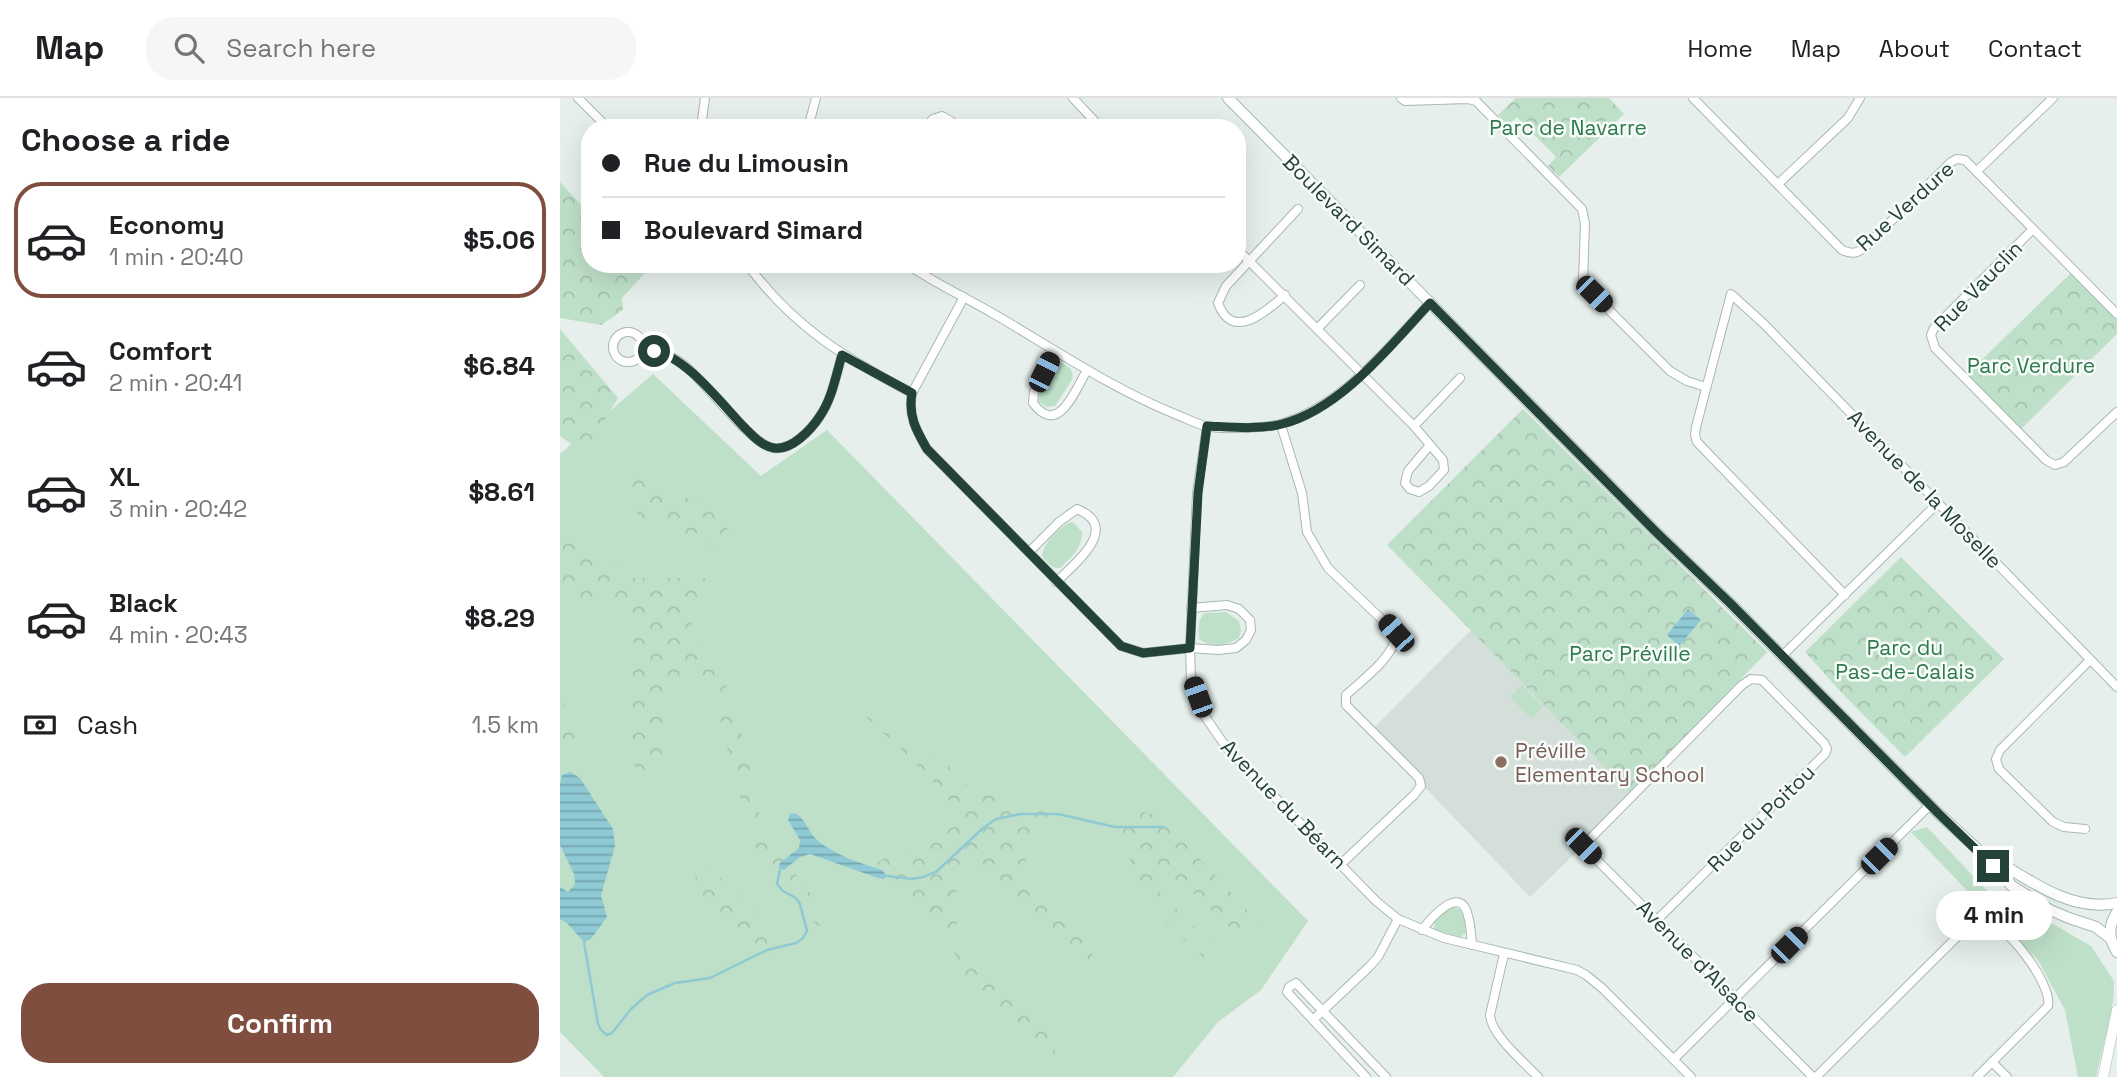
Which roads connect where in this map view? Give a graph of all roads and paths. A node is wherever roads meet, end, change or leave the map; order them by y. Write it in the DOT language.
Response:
graph roads {
  1 [pos="578,98"];
  2 [pos="705,98"];
  3 [pos="816,98"];
  4 [pos="1073,98"];
  5 [pos="1228,98"];
  6 [pos="1401,98"];
  7 [pos="1694,98"];
  8 [pos="1860,98"];
  9 [pos="2053,98"];
  10 [pos="2038,99"];
  11 [pos="2043,108"];
  12 [pos="599,119"];
  13 [pos="702,119"];
  14 [pos="810,119"];
  15 [pos="1093,119"];
  16 [pos="1977,171"];
  17 [pos="1778,184"];
  18 [pos="1298,209"];
  19 [pos="2033,229"];
  20 [pos="1246,257"];
  21 [pos="1250,260"];
  22 [pos="1246,264"];
  23 [pos="754,273"];
  24 [pos="919,273"];
  25 [pos="1238,273"];
  26 [pos="1360,285"];
  27 [pos="1285,295"];
  28 [pos="964,297"];
  29 [pos="1430,303"];
  30 [pos="2117,314"];
  31 [pos="1317,329"];
  32 [pos="643,349"];
  33 [pos="1055,351"];
  34 [pos="842,355"];
  35 [pos="1087,370"];
  36 [pos="1363,373"];
  37 [pos="1460,378"];
  38 [pos="1706,387"];
  39 [pos="912,393"];
  40 [pos="2117,412"];
  41 [pos="1281,425"];
  42 [pos="1207,426"];
  43 [pos="1414,426"];
  44 [pos="1430,445"];
  45 [pos="1938,503"];
  46 [pos="1028,552"];
  47 [pos="1056,582"];
  48 [pos="1845,595"];
  49 [pos="1191,608"];
  50 [pos="1190,648"];
  51 [pos="1783,655"];
  52 [pos="2090,660"];
  53 [pos="2117,687"];
  54 [pos="1930,805"];
  55 [pos="2085,829"];
  56 [pos="1583,846"];
  57 [pos="1975,847"];
  58 [pos="1341,864"];
  59 [pos="2117,903"];
  60 [pos="2117,912"];
  61 [pos="1398,919"];
  62 [pos="1657,920"];
  63 [pos="1422,930"];
  64 [pos="2110,938"];
  65 [pos="1472,945"];
  66 [pos="1504,954"];
  67 [pos="2116,954"];
  68 [pos="1735,998"];
  69 [pos="1323,1010"];
  70 [pos="2117,1010"];
  71 [pos="1313,1020"];
  72 [pos="1674,1059"];
  73 [pos="1992,1062"];
  74 [pos="1366,1077"];
  75 [pos="1386,1077"];
  76 [pos="1538,1077"];
  77 [pos="1691,1077"];
  78 [pos="1815,1077"];
  79 [pos="1977,1077"];
  80 [pos="2007,1077"];
  81 [pos="2103,1077"];
  1 -- 12 [label="street"];
  2 -- 13 [label="street"];
  3 -- 14 [label="street"];
  4 -- 15 [label="street"];
  5 -- 29 [label="main road, Boulevard Simard"];
  6 -- 38 [label="street"];
  7 -- 17 [label="street, Rue Verdure"];
  8 -- 17 [label="street"];
  9 -- 11 [label="street"];
  10 -- 11 [label="street"];
  11 -- 16 [label="street"];
  16 -- 17 [label="street, Rue Verdure"];
  16 -- 19 [label="street, Rue Verdure"];
  18 -- 21 [label="street"];
  19 -- 30 [label="street, Rue Verdure"];
  19 -- 40 [label="street, Rue Vauclin"];
  20 -- 21 [label="street"];
  21 -- 22 [label="street"];
  21 -- 27 [label="street"];
  23 -- 34 [label="street"];
  24 -- 28 [label="street"];
  25 -- 27 [label="street"];
  26 -- 31 [label="street"];
  27 -- 31 [label="street"];
  28 -- 33 [label="street"];
  28 -- 39 [label="street"];
  29 -- 36 [label="street"];
  29 -- 51 [label="main road, Boulevard Simard"];
  31 -- 36 [label="street"];
  32 -- 34 [label="street"];
  33 -- 35 [label="street"];
  33 -- 35 [label="street"];
  34 -- 39 [label="street"];
  35 -- 42 [label="street"];
  36 -- 41 [label="street"];
  36 -- 43 [label="street"];
  37 -- 43 [label="street"];
  38 -- 45 [label="street, Avenue de la Moselle"];
  38 -- 48 [label="street"];
  39 -- 46 [label="street"];
  41 -- 42 [label="street"];
  41 -- 58 [label="street"];
  42 -- 49 [label="street, Avenue du Béarn"];
  43 -- 44 [label="street"];
  44 -- 44 [label="street"];
  45 -- 48 [label="street"];
  45 -- 52 [label="street, Avenue de la Moselle"];
  46 -- 47 [label="street"];
  46 -- 47 [label="street"];
  47 -- 50 [label="street"];
  48 -- 51 [label="street"];
  49 -- 50 [label="street, Avenue du Béarn"];
  49 -- 50 [label="street"];
  50 -- 58 [label="street, Avenue du Béarn"];
  51 -- 54 [label="main road, Boulevard Simard"];
  52 -- 53 [label="street, Avenue de la Moselle"];
  52 -- 55 [label="street"];
  54 -- 57 [label="main road, Boulevard Simard"];
  54 -- 68 [label="street"];
  56 -- 62 [label="street, Avenue d'Alsace"];
  56 -- 62 [label="street, Rue du Poitou"];
  57 -- 59 [label="main road, Boulevard Simard"];
  57 -- 64 [label="main road, Boulevard Simard"];
  58 -- 61 [label="street, Avenue du Béarn"];
  60 -- 64 [label="main road"];
  61 -- 63 [label="street, Avenue du Béarn"];
  61 -- 69 [label="street"];
  62 -- 68 [label="street, Avenue d'Alsace"];
  63 -- 65 [label="street, Avenue du Béarn"];
  63 -- 65 [label="street"];
  64 -- 67 [label="main road"];
  65 -- 66 [label="street, Avenue du Béarn"];
  66 -- 72 [label="street, Avenue du Béarn"];
  66 -- 76 [label="street"];
  68 -- 72 [label="street"];
  68 -- 78 [label="street, Avenue d'Alsace"];
  69 -- 71 [label="street"];
  69 -- 71 [label="street"];
  69 -- 75 [label="street"];
  70 -- 81 [label="street"];
  71 -- 74 [label="street"];
  72 -- 77 [label="street, Avenue du Béarn"];
  73 -- 78 [label="street"];
  73 -- 79 [label="street"];
  73 -- 80 [label="street"];
}
